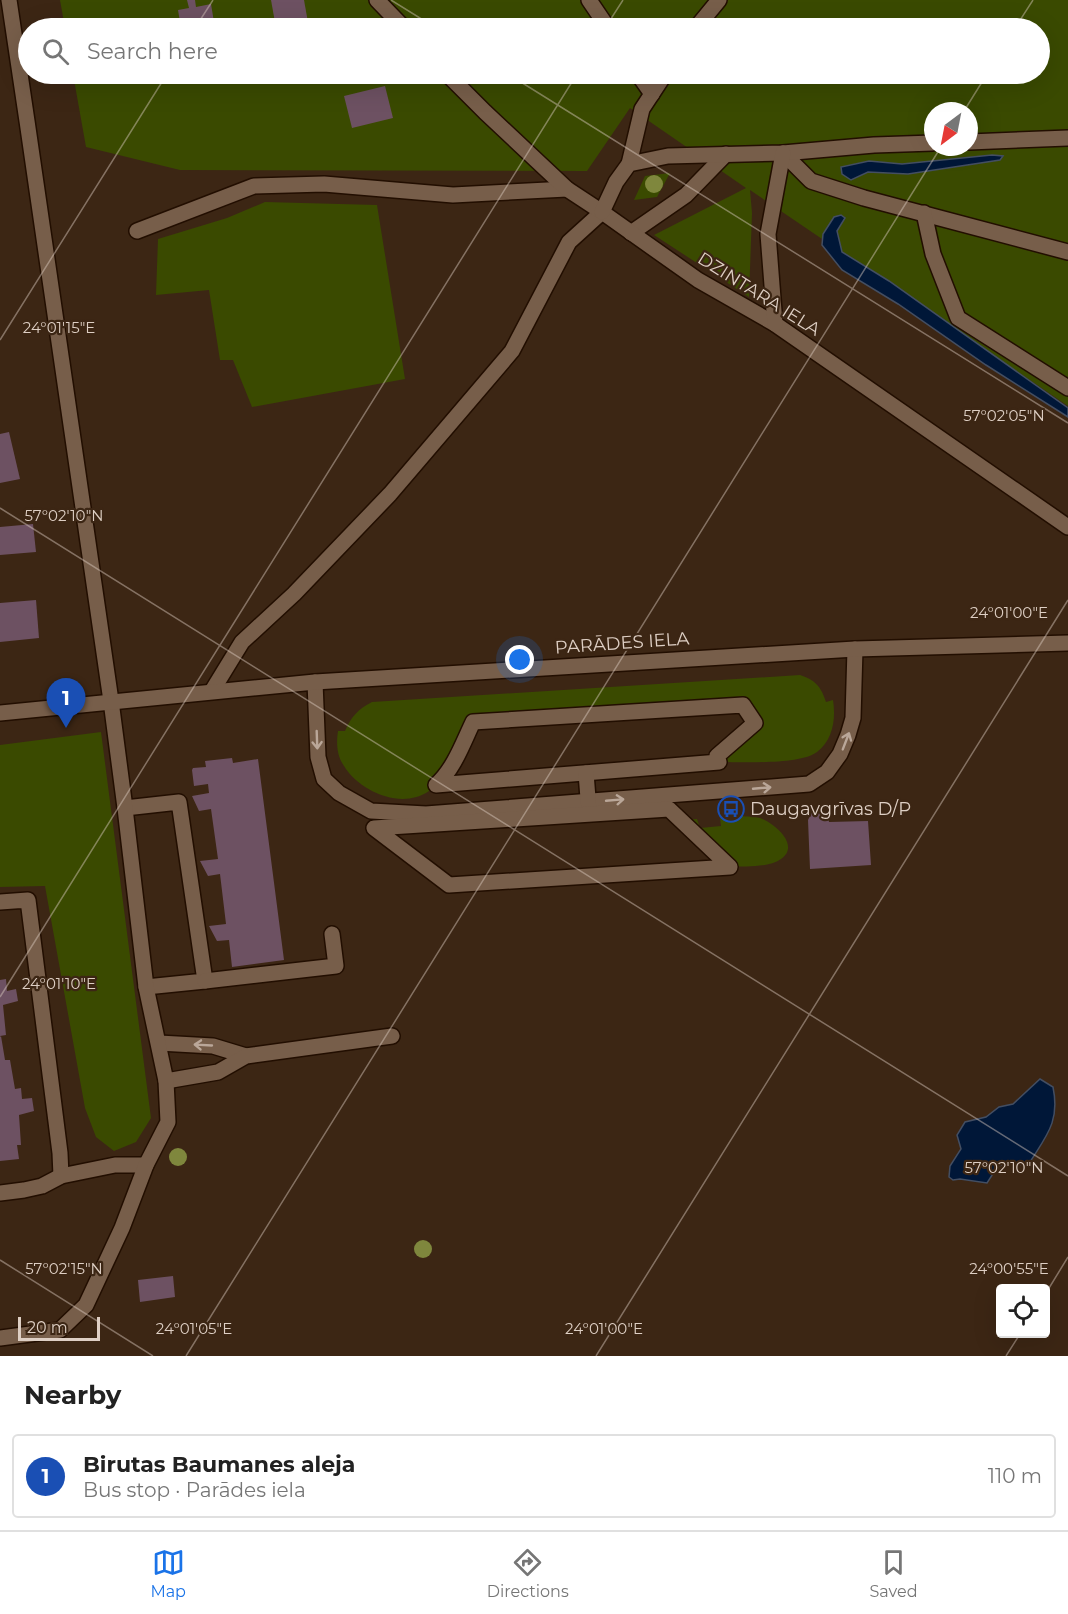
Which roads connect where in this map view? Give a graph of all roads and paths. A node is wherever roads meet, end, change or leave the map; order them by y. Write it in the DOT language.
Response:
graph roads {
  1 [pos="9,0"];
  2 [pos="377,0"];
  3 [pos="589,0"];
  4 [pos="719,0"];
  5 [pos="394,18"];
  6 [pos="601,18"];
  7 [pos="704,18"];
  8 [pos="8,40"];
  9 [pos="457,84"];
  10 [pos="645,84"];
  11 [pos="658,84"];
  12 [pos="652,94"];
  13 [pos="1068,138"];
  14 [pos="978,142"];
  15 [pos="924,143"];
  16 [pos="783,153"];
  17 [pos="726,154"];
  18 [pos="629,164"];
  19 [pos="567,189"];
  20 [pos="602,212"];
  21 [pos="924,213"];
  22 [pos="136,231"];
  23 [pos="631,232"];
  24 [pos="1068,252"];
  25 [pos="775,324"];
  26 [pos="1068,388"];
  27 [pos="1068,527"];
  28 [pos="1068,643"];
  29 [pos="855,649"];
  30 [pos="315,682"];
  31 [pos="212,691"];
  32 [pos="111,701"];
  33 [pos="0,713"];
  34 [pos="586,773"];
  35 [pos="125,808"];
  36 [pos="589,808"];
  37 [pos="0,902"];
  38 [pos="332,934"];
  39 [pos="205,981"];
  40 [pos="146,987"];
  41 [pos="392,1036"];
  42 [pos="159,1043"];
  43 [pos="246,1056"];
  44 [pos="165,1081"];
  45 [pos="146,1166"];
  46 [pos="61,1176"];
  47 [pos="0,1193"];
  48 [pos="0,1338"];
  1 -- 8 [label="street"];
  2 -- 5 [label="street"];
  3 -- 6 [label="street"];
  4 -- 7 [label="street"];
  8 -- 32 [label="street"];
  9 -- 19 [label="street, DZINTARA IELA"];
  10 -- 12 [label="street"];
  11 -- 12 [label="street"];
  12 -- 18 [label="street"];
  13 -- 14 [label="street"];
  15 -- 16 [label="street"];
  16 -- 17 [label="street"];
  16 -- 21 [label="street"];
  16 -- 25 [label="street"];
  17 -- 18 [label="street"];
  17 -- 23 [label="street"];
  18 -- 20 [label="street"];
  19 -- 20 [label="street, DZINTARA IELA"];
  19 -- 22 [label="street"];
  20 -- 23 [label="street, DZINTARA IELA"];
  20 -- 31 [label="street"];
  21 -- 24 [label="street"];
  21 -- 26 [label="street"];
  23 -- 25 [label="street, DZINTARA IELA"];
  25 -- 27 [label="street, DZINTARA IELA"];
  28 -- 29 [label="street, PARĀDES IELA"];
  29 -- 30 [label="street, PARĀDES IELA"];
  36 -- 29 [label="street, one-way"];
  30 -- 31 [label="street, PARĀDES IELA"];
  30 -- 36 [label="street, one-way"];
  31 -- 32 [label="street, PARĀDES IELA"];
  32 -- 33 [label="street, PARĀDES IELA"];
  32 -- 35 [label="street"];
  34 -- 34 [label="street"];
  34 -- 36 [label="street"];
  35 -- 39 [label="street"];
  35 -- 40 [label="street"];
  36 -- 36 [label="street"];
  37 -- 46 [label="street"];
  38 -- 39 [label="street"];
  39 -- 40 [label="street"];
  40 -- 42 [label="street"];
  41 -- 43 [label="street"];
  43 -- 42 [label="street, one-way"];
  42 -- 44 [label="street"];
  43 -- 44 [label="street"];
  44 -- 45 [label="street"];
  45 -- 46 [label="street"];
  45 -- 48 [label="street"];
  46 -- 47 [label="street"];
}
